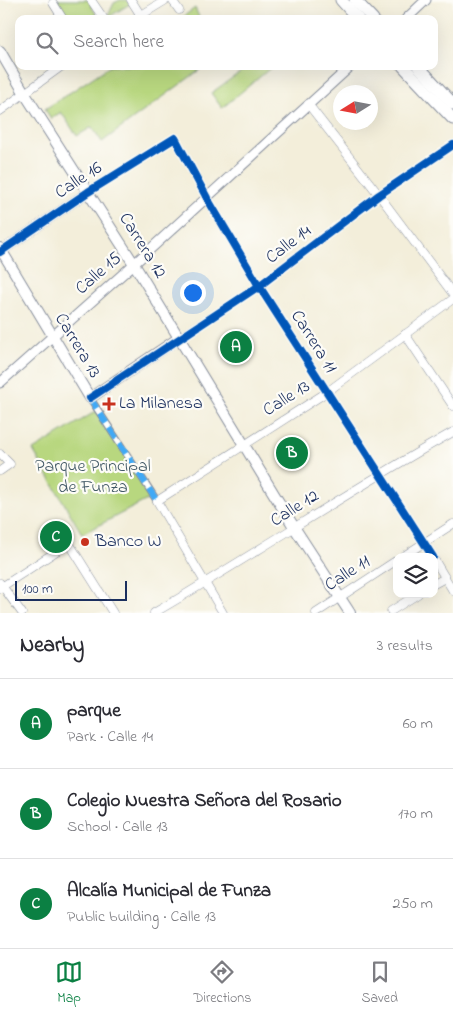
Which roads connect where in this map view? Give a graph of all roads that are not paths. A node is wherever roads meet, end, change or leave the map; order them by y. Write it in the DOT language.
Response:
graph roads {
  1 [pos="91,0"];
  2 [pos="131,0"];
  3 [pos="166,0"];
  4 [pos="172,0"];
  5 [pos="341,0"];
  6 [pos="355,0"];
  7 [pos="426,0"];
  8 [pos="53,3"];
  9 [pos="179,10"];
  10 [pos="60,15"];
  11 [pos="101,15"];
  12 [pos="138,15"];
  13 [pos="144,15"];
  14 [pos="354,15"];
  15 [pos="369,15"];
  16 [pos="410,15"];
  17 [pos="0,51"];
  18 [pos="55,70"];
  19 [pos="346,70"];
  20 [pos="407,70"];
  21 [pos="422,70"];
  22 [pos="25,94"];
  23 [pos="308,104"];
  24 [pos="453,104"];
  25 [pos="0,111"];
  26 [pos="453,119"];
  27 [pos="175,138"];
  28 [pos="453,144"];
  29 [pos="88,192"];
  30 [pos="379,195"];
  31 [pos="207,198"];
  32 [pos="1,250"];
  33 [pos="134,264"];
  34 [pos="259,286"];
  35 [pos="453,294"];
  36 [pos="453,299"];
  37 [pos="405,334"];
  38 [pos="53,336"];
  39 [pos="179,338"];
  40 [pos="0,383"];
  41 [pos="327,392"];
  42 [pos="90,398"];
  43 [pos="453,406"];
  44 [pos="453,432"];
  45 [pos="244,444"];
  46 [pos="0,454"];
  47 [pos="0,471"];
  48 [pos="380,473"];
  49 [pos="157,501"];
  50 [pos="453,524"];
  51 [pos="294,527"];
  52 [pos="424,542"];
  53 [pos="408,553"];
  54 [pos="431,553"];
  55 [pos="393,563"];
  56 [pos="438,565"];
  57 [pos="445,578"];
  58 [pos="438,582"];
  59 [pos="204,584"];
  60 [pos="1,586"];
  61 [pos="453,590"];
  62 [pos="340,598"];
  63 [pos="412,598"];
  64 [pos="391,611"];
  65 [pos="22,613"];
  66 [pos="113,613"];
  67 [pos="154,613"];
  68 [pos="223,613"];
  69 [pos="316,613"];
  70 [pos="350,613"];
  1 -- 11 [label="street"];
  2 -- 12 [label="street"];
  3 -- 13 [label="street"];
  4 -- 9 [label="street"];
  5 -- 14 [label="main road"];
  6 -- 15 [label="main road"];
  7 -- 16 [label="street"];
  8 -- 10 [label="street"];
  17 -- 22 [label="main road, Carrera 12"];
  18 -- 22 [label="street"];
  19 -- 23 [label="street, Calle 15"];
  20 -- 26 [label="main road"];
  21 -- 24 [label="main road"];
  22 -- 25 [label="street"];
  22 -- 29 [label="main road, Carrera 12"];
  23 -- 30 [label="street"];
  23 -- 31 [label="street, Calle 15"];
  27 -- 29 [label="street, Calle 16"];
  27 -- 31 [label="street, Carrera 11"];
  28 -- 30 [label="street, Calle 14"];
  29 -- 32 [label="street, Calle 16"];
  29 -- 33 [label="main road, Carrera 12"];
  30 -- 34 [label="street, Calle 14"];
  30 -- 35 [label="street"];
  31 -- 33 [label="street, Calle 15"];
  31 -- 34 [label="street, Carrera 11"];
  32 -- 38 [label="main road, Carrera 13"];
  33 -- 38 [label="street, Calle 15"];
  33 -- 39 [label="main road, Carrera 12"];
  34 -- 39 [label="street, Calle 14"];
  34 -- 41 [label="street, Carrera 11"];
  36 -- 37 [label="street, Calle 13"];
  37 -- 41 [label="street, Calle 13"];
  37 -- 43 [label="street"];
  38 -- 40 [label="street, Calle 15"];
  38 -- 42 [label="main road, Carrera 13"];
  39 -- 42 [label="main road, Calle 14"];
  39 -- 45 [label="main road, Carrera 12"];
  41 -- 45 [label="street, Calle 13"];
  41 -- 48 [label="street, Carrera 11"];
  42 -- 49 [label="street, Carrera 13"];
  44 -- 48 [label="street, Calle 12"];
  45 -- 49 [label="street, Calle 13"];
  45 -- 51 [label="main road, Carrera 12"];
  46 -- 47 [label="street"];
  48 -- 51 [label="street, Calle 12"];
  48 -- 52 [label="street, Carrera 11"];
  49 -- 59 [label="street, Carrera 13"];
  50 -- 52 [label="street"];
  51 -- 59 [label="street, Calle 12"];
  51 -- 62 [label="main road, Carrera 12"];
  52 -- 53 [label="street"];
  52 -- 54 [label="street, Carrera 11"];
  55 -- 62 [label="street, Calle 11"];
  56 -- 57 [label="street, Carrera 11"];
  57 -- 58 [label="street"];
  57 -- 61 [label="street, Carrera 11"];
  59 -- 67 [label="street, Calle 12"];
  59 -- 68 [label="street, Carrera 13"];
  60 -- 65 [label="street"];
  60 -- 66 [label="street"];
  62 -- 69 [label="street, Calle 11"];
  62 -- 70 [label="main road, Carrera 12"];
  63 -- 64 [label="street"];
}
